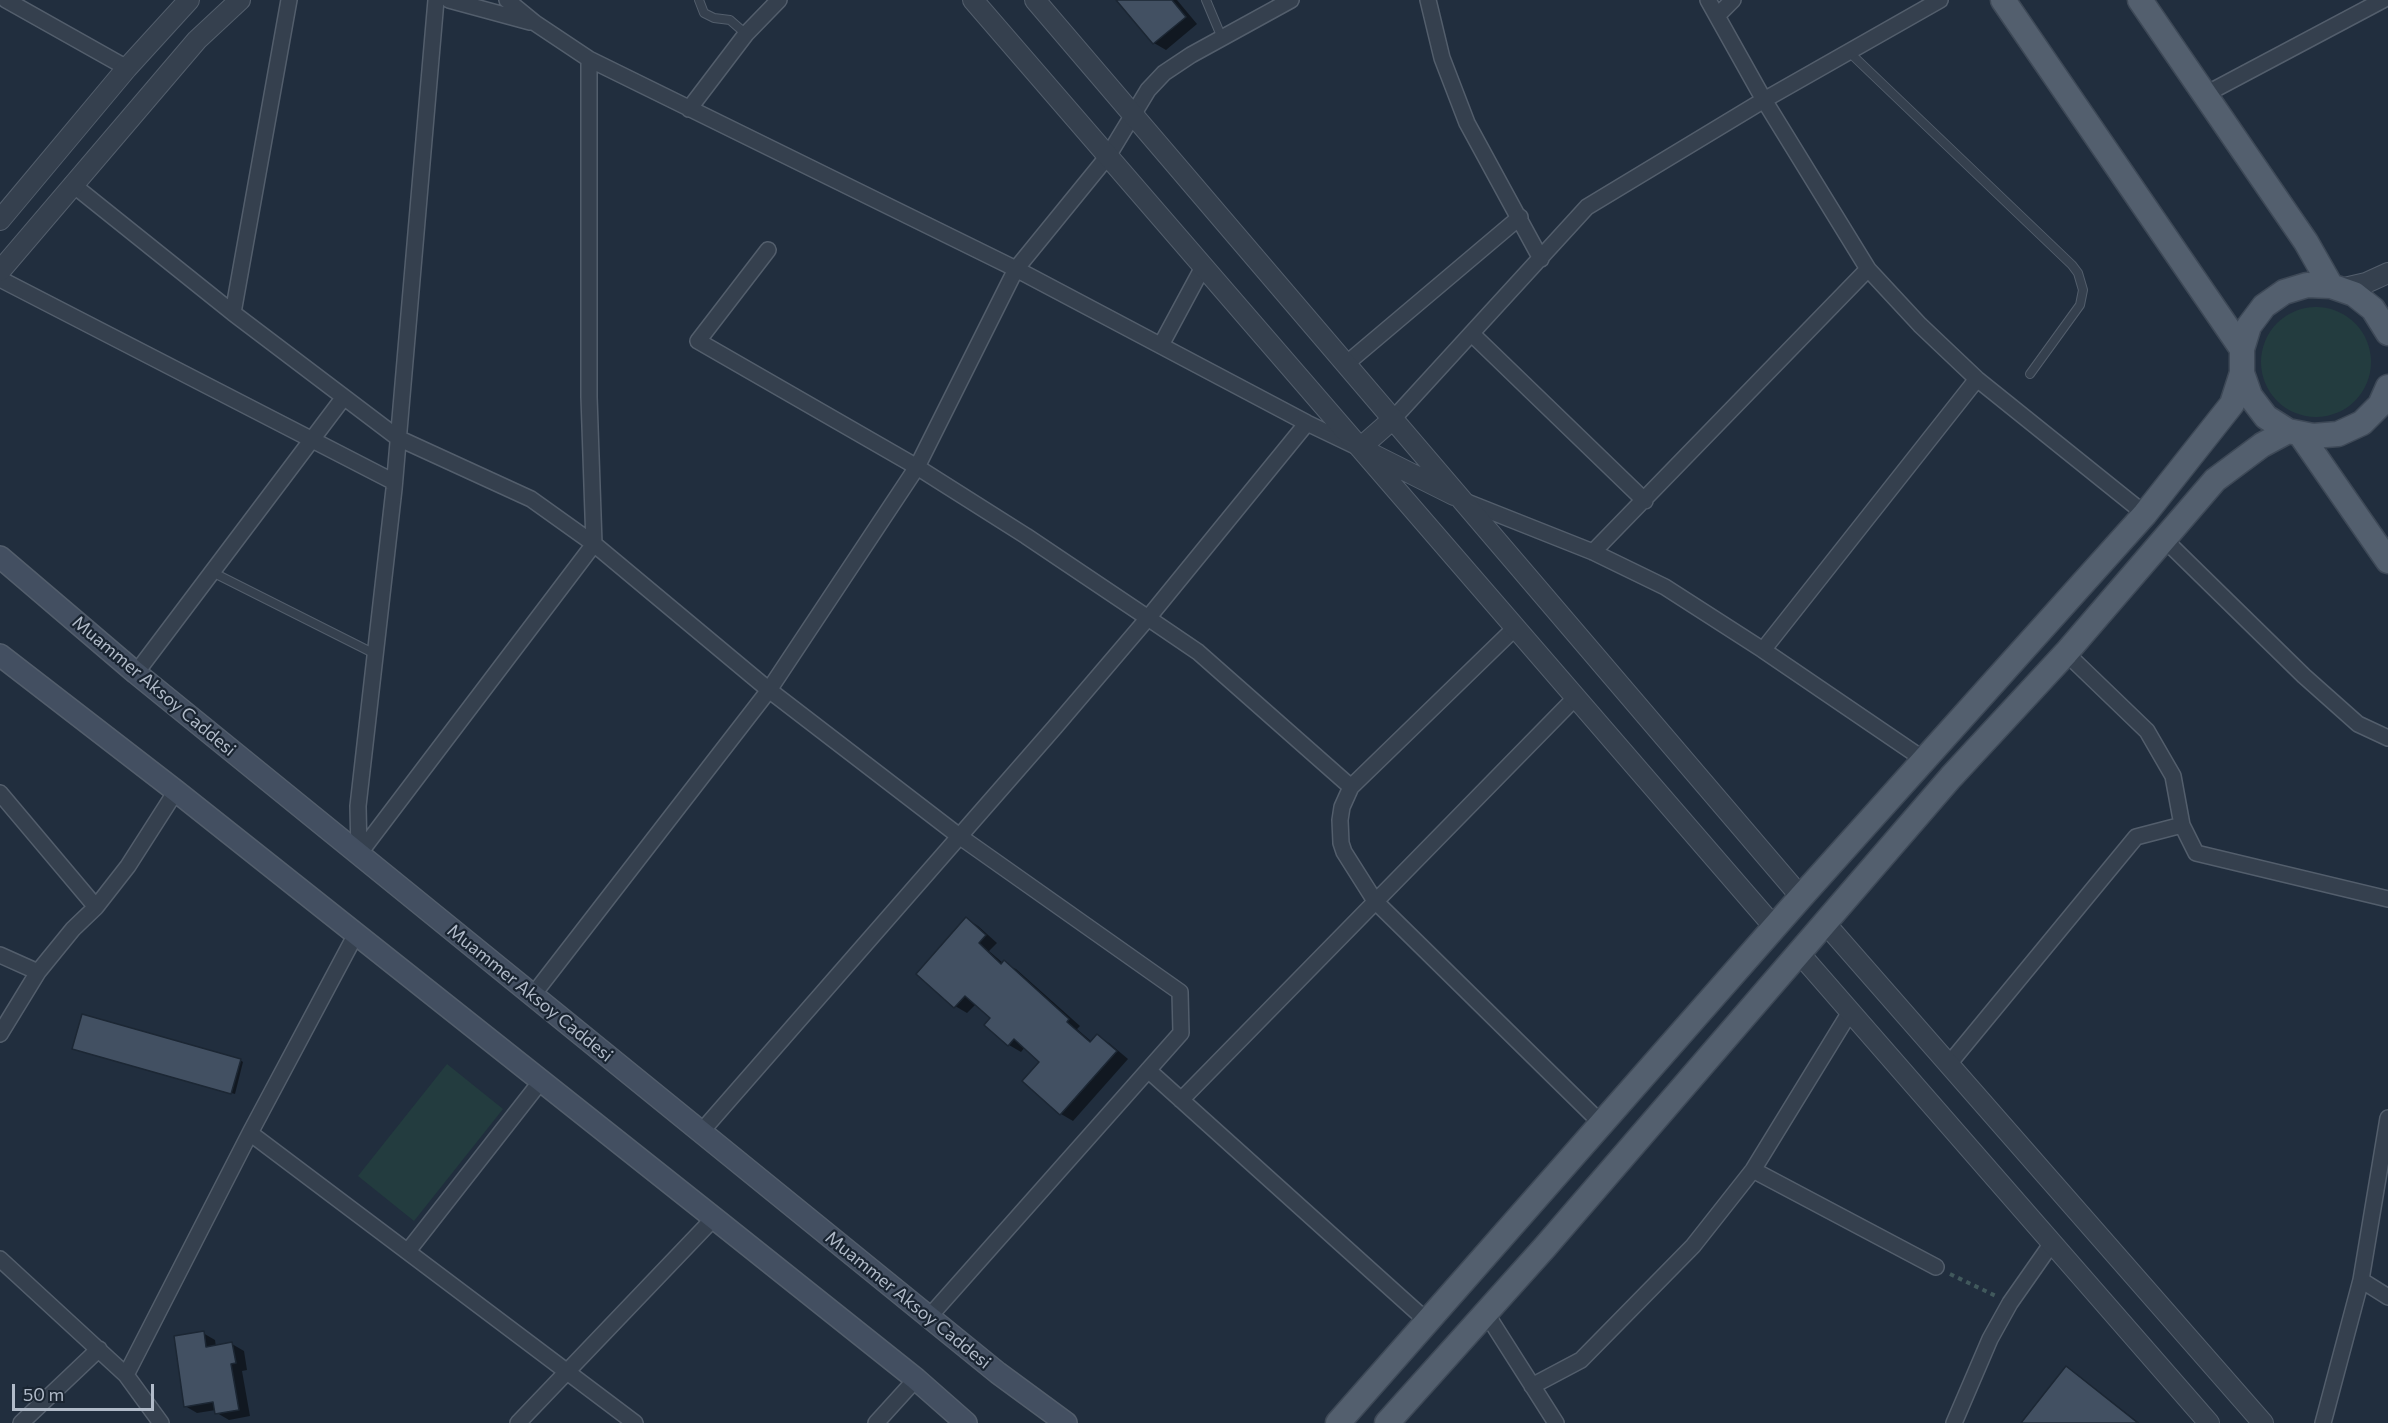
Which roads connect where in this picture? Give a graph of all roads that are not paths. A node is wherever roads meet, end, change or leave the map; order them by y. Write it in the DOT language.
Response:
graph roads {
  1 [pos="6,0"];
  2 [pos="189,0"];
  3 [pos="240,0"];
  4 [pos="289,0"];
  5 [pos="436,0"];
  6 [pos="449,0"];
  7 [pos="507,0"];
  8 [pos="699,0"];
  9 [pos="779,0"];
  10 [pos="973,0"];
  11 [pos="1035,0"];
  12 [pos="1206,0"];
  13 [pos="1291,0"];
  14 [pos="1428,0"];
  15 [pos="1708,0"];
  16 [pos="1733,0"];
  17 [pos="1940,0"];
  18 [pos="2003,0"];
  19 [pos="2140,0"];
  20 [pos="2383,0"];
  21 [pos="1717,16"];
  22 [pos="535,23"];
  23 [pos="746,34"];
  24 [pos="1222,38"];
  25 [pos="1849,52"];
  26 [pos="589,59"];
  27 [pos="127,68"];
  28 [pos="2206,94"];
  29 [pos="1764,100"];
  30 [pos="690,109"];
  31 [pos="1132,115"];
  32 [pos="1108,156"];
  33 [pos="72,184"];
  34 [pos="1520,217"];
  35 [pos="0,220"];
  36 [pos="768,250"];
  37 [pos="1541,259"];
  38 [pos="1203,267"];
  39 [pos="1016,269"];
  40 [pos="1869,269"];
  41 [pos="0,271"];
  42 [pos="2388,273"];
  43 [pos="0,279"];
  44 [pos="2336,287"];
  45 [pos="233,313"];
  46 [pos="2388,333"];
  47 [pos="1472,334"];
  48 [pos="1161,345"];
  49 [pos="2242,349"];
  50 [pos="1346,364"];
  51 [pos="2242,373"];
  52 [pos="2030,374"];
  53 [pos="1977,379"];
  54 [pos="2388,387"];
  55 [pos="344,397"];
  56 [pos="1393,419"];
  57 [pos="1307,423"];
  58 [pos="2294,432"];
  59 [pos="398,438"];
  60 [pos="312,440"];
  61 [pos="1360,448"];
  62 [pos="917,467"];
  63 [pos="394,482"];
  64 [pos="1462,499"];
  65 [pos="1645,501"];
  66 [pos="2145,514"];
  67 [pos="2165,540"];
  68 [pos="594,544"];
  69 [pos="1593,552"];
  70 [pos="0,557"];
  71 [pos="2388,561"];
  72 [pos="212,572"];
  73 [pos="1148,618"];
  74 [pos="1515,628"];
  75 [pos="1763,650"];
  76 [pos="2066,653"];
  77 [pos="375,654"];
  78 [pos="0,655"];
  79 [pos="136,673"];
  80 [pos="769,690"];
  81 [pos="1576,697"];
  82 [pos="2388,738"];
  83 [pos="1926,761"];
  84 [pos="1351,787"];
  85 [pos="176,791"];
  86 [pos="0,793"];
  87 [pos="2182,825"];
  88 [pos="959,836"];
  89 [pos="358,854"];
  90 [pos="1801,897"];
  91 [pos="2388,898"];
  92 [pos="1375,901"];
  93 [pos="96,907"];
  94 [pos="1825,923"];
  95 [pos="1775,928"];
  96 [pos="356,934"];
  97 [pos="1800,954"];
  98 [pos="0,955"];
  99 [pos="38,972"];
  100 [pos="533,995"];
  101 [pos="1850,1012"];
  102 [pos="0,1034"];
  103 [pos="1949,1064"];
  104 [pos="1148,1070"];
  105 [pos="542,1081"];
  106 [pos="1181,1100"];
  107 [pos="2388,1118"];
  108 [pos="1602,1124"];
  109 [pos="701,1132"];
  110 [pos="250,1133"];
  111 [pos="1753,1170"];
  112 [pos="714,1218"];
  113 [pos="2052,1243"];
  114 [pos="408,1251"];
  115 [pos="0,1259"];
  116 [pos="1936,1267"];
  117 [pos="2361,1280"];
  118 [pos="2388,1297"];
  119 [pos="1486,1312"];
  120 [pos="929,1317"];
  121 [pos="1428,1322"];
  122 [pos="99,1349"];
  123 [pos="568,1371"];
  124 [pos="126,1375"];
  125 [pos="916,1379"];
  126 [pos="1532,1386"];
  127 [pos="21,1423"];
  128 [pos="161,1423"];
  129 [pos="518,1423"];
  130 [pos="635,1423"];
  131 [pos="876,1423"];
  132 [pos="966,1423"];
  133 [pos="1066,1423"];
  134 [pos="1338,1423"];
  135 [pos="1387,1423"];
  136 [pos="1556,1423"];
  137 [pos="1954,1423"];
  138 [pos="2209,1423"];
  139 [pos="2263,1423"];
  140 [pos="2322,1423"];
  1 -- 27 [label="street"];
  2 -- 27 [label="street"];
  3 -- 33 [label="street"];
  4 -- 45 [label="street"];
  5 -- 59 [label="street"];
  6 -- 22 [label="street"];
  7 -- 22 [label="street"];
  8 -- 23 [label="lane"];
  9 -- 23 [label="street"];
  10 -- 32 [label="street"];
  11 -- 31 [label="street"];
  12 -- 24 [label="lane"];
  13 -- 24 [label="street"];
  14 -- 34 [label="street"];
  15 -- 21 [label="street"];
  16 -- 21 [label="street"];
  17 -- 25 [label="street"];
  18 -- 49 [label="main road"];
  19 -- 28 [label="main road"];
  20 -- 28 [label="street"];
  21 -- 29 [label="street"];
  22 -- 26 [label="street"];
  23 -- 30 [label="street"];
  24 -- 31 [label="street"];
  25 -- 29 [label="street"];
  25 -- 52 [label="lane"];
  26 -- 30 [label="street"];
  26 -- 68 [label="street"];
  27 -- 35 [label="street"];
  28 -- 44 [label="main road"];
  29 -- 37 [label="street"];
  29 -- 40 [label="street"];
  30 -- 39 [label="street"];
  31 -- 32 [label="street"];
  31 -- 50 [label="street"];
  32 -- 38 [label="street"];
  32 -- 39 [label="street"];
  33 -- 41 [label="street"];
  33 -- 45 [label="street"];
  34 -- 37 [label="street"];
  34 -- 50 [label="street"];
  36 -- 62 [label="street"];
  37 -- 47 [label="street"];
  38 -- 48 [label="street"];
  38 -- 61 [label="street"];
  39 -- 48 [label="street"];
  39 -- 62 [label="street"];
  40 -- 53 [label="street"];
  40 -- 65 [label="street"];
  42 -- 44 [label="street"];
  43 -- 60 [label="street"];
  44 -- 46 [label="main road"];
  44 -- 49 [label="main road"];
  45 -- 55 [label="street"];
  47 -- 56 [label="street"];
  47 -- 65 [label="street"];
  48 -- 57 [label="street"];
  49 -- 51 [label="main road"];
  50 -- 56 [label="street"];
  51 -- 58 [label="main road"];
  51 -- 66 [label="main road"];
  53 -- 66 [label="street"];
  53 -- 75 [label="street"];
  54 -- 58 [label="main road"];
  55 -- 59 [label="street"];
  55 -- 60 [label="street"];
  56 -- 61 [label="street"];
  56 -- 64 [label="street"];
  57 -- 61 [label="street"];
  57 -- 73 [label="street"];
  58 -- 67 [label="main road"];
  58 -- 71 [label="main road"];
  59 -- 63 [label="street"];
  59 -- 68 [label="street"];
  60 -- 63 [label="street"];
  60 -- 72 [label="street"];
  61 -- 64 [label="street"];
  61 -- 74 [label="street"];
  62 -- 73 [label="street"];
  62 -- 80 [label="street"];
  63 -- 77 [label="street"];
  64 -- 69 [label="street"];
  64 -- 90 [label="street"];
  65 -- 69 [label="street"];
  66 -- 83 [label="main road"];
  67 -- 76 [label="main road"];
  67 -- 82 [label="street"];
  68 -- 80 [label="street"];
  68 -- 89 [label="street"];
  69 -- 75 [label="street"];
  70 -- 79 [label="main road, Muammer Aksoy Caddesi"];
  72 -- 77 [label="lane"];
  72 -- 79 [label="street"];
  73 -- 84 [label="street"];
  73 -- 88 [label="street"];
  74 -- 81 [label="street"];
  74 -- 84 [label="street"];
  75 -- 83 [label="street"];
  76 -- 87 [label="street"];
  76 -- 94 [label="main road"];
  77 -- 89 [label="street"];
  78 -- 85 [label="main road"];
  79 -- 89 [label="main road, Muammer Aksoy Caddesi"];
  80 -- 88 [label="street"];
  80 -- 100 [label="street"];
  81 -- 92 [label="street"];
  81 -- 95 [label="street"];
  83 -- 90 [label="main road"];
  84 -- 92 [label="street"];
  85 -- 93 [label="street"];
  85 -- 96 [label="main road"];
  86 -- 93 [label="street"];
  87 -- 91 [label="street"];
  87 -- 103 [label="street"];
  88 -- 104 [label="street"];
  88 -- 109 [label="street"];
  89 -- 100 [label="main road, Muammer Aksoy Caddesi"];
  90 -- 95 [label="main road"];
  92 -- 106 [label="street"];
  92 -- 108 [label="street"];
  93 -- 99 [label="street"];
  94 -- 97 [label="main road"];
  94 -- 103 [label="street"];
  95 -- 108 [label="main road"];
  96 -- 105 [label="main road"];
  96 -- 110 [label="street"];
  97 -- 101 [label="street"];
  97 -- 119 [label="main road"];
  98 -- 99 [label="street"];
  99 -- 102 [label="street"];
  100 -- 109 [label="main road, Muammer Aksoy Caddesi"];
  101 -- 111 [label="street"];
  101 -- 113 [label="street"];
  103 -- 139 [label="street"];
  104 -- 106 [label="street"];
  104 -- 120 [label="street"];
  105 -- 112 [label="main road"];
  105 -- 114 [label="street"];
  106 -- 121 [label="street"];
  107 -- 117 [label="street"];
  108 -- 121 [label="main road"];
  109 -- 120 [label="main road, Muammer Aksoy Caddesi"];
  110 -- 114 [label="street"];
  110 -- 124 [label="street"];
  111 -- 116 [label="street"];
  111 -- 126 [label="street"];
  112 -- 123 [label="street"];
  112 -- 125 [label="main road"];
  113 -- 137 [label="street"];
  113 -- 138 [label="street"];
  114 -- 123 [label="street"];
  115 -- 122 [label="street"];
  117 -- 118 [label="street"];
  117 -- 140 [label="street"];
  119 -- 126 [label="street"];
  119 -- 135 [label="main road"];
  120 -- 133 [label="main road, Muammer Aksoy Caddesi"];
  121 -- 134 [label="main road"];
  122 -- 124 [label="street"];
  122 -- 127 [label="street"];
  123 -- 129 [label="street"];
  123 -- 130 [label="street"];
  124 -- 128 [label="street"];
  125 -- 131 [label="street"];
  125 -- 132 [label="main road"];
  126 -- 136 [label="street"];
}
